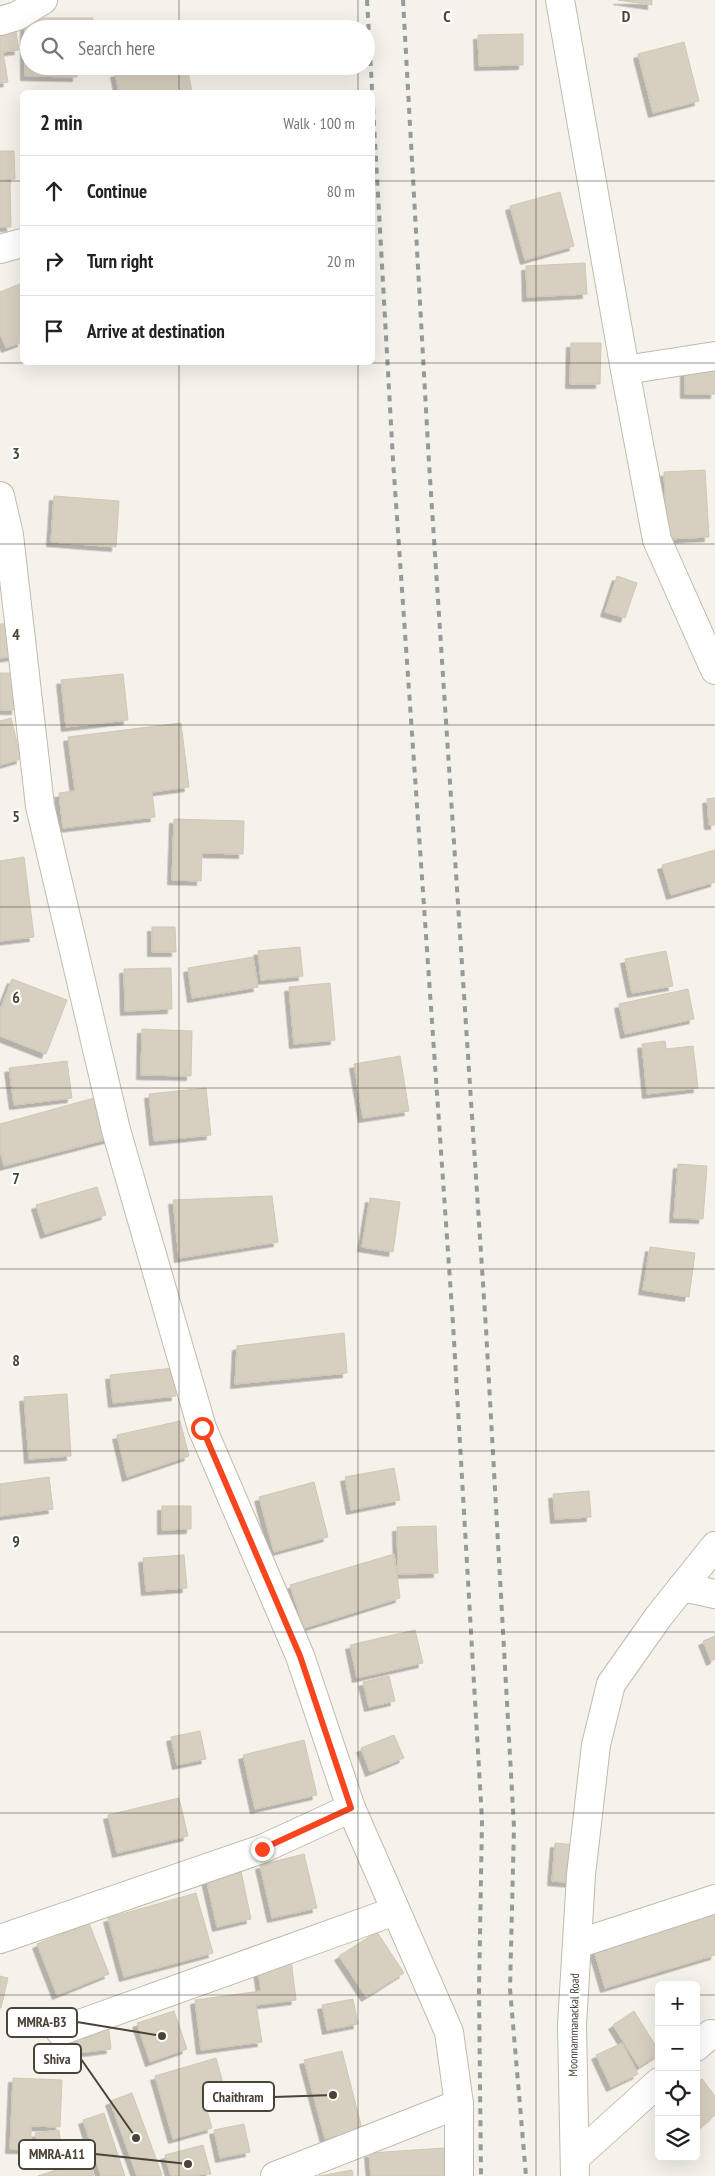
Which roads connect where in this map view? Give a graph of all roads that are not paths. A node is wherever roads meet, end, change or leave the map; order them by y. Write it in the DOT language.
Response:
graph roads {
  1 [pos="43,0"];
  2 [pos="560,0"];
  3 [pos="0,21"];
  4 [pos="20,244"];
  5 [pos="0,249"];
  6 [pos="715,356"];
  7 [pos="624,370"];
  8 [pos="2,510"];
  9 [pos="715,670"];
  10 [pos="715,1546"];
  11 [pos="682,1587"];
  12 [pos="715,1594"];
  13 [pos="351,1808"];
  14 [pos="715,1899"];
  15 [pos="395,1911"];
  16 [pos="0,1938"];
  17 [pos="577,1944"];
  18 [pos="60,2030"];
  19 [pos="655,2086"];
  20 [pos="459,2104"];
  21 [pos="575,2167"];
  22 [pos="275,2176"];
  23 [pos="459,2176"];
  1 -- 3 [label="street"];
  2 -- 7 [label="street"];
  4 -- 5 [label="street"];
  6 -- 7 [label="street"];
  7 -- 9 [label="street"];
  8 -- 13 [label="street"];
  10 -- 11 [label="street, Moonnammanackal Road"];
  11 -- 12 [label="street"];
  11 -- 17 [label="street, Moonnammanackal Road"];
  13 -- 15 [label="street"];
  13 -- 16 [label="street"];
  14 -- 17 [label="street"];
  15 -- 18 [label="street"];
  15 -- 20 [label="street"];
  17 -- 21 [label="street, Moonnammanackal Road"];
  19 -- 21 [label="street"];
  20 -- 22 [label="street"];
  20 -- 23 [label="street"];
}
